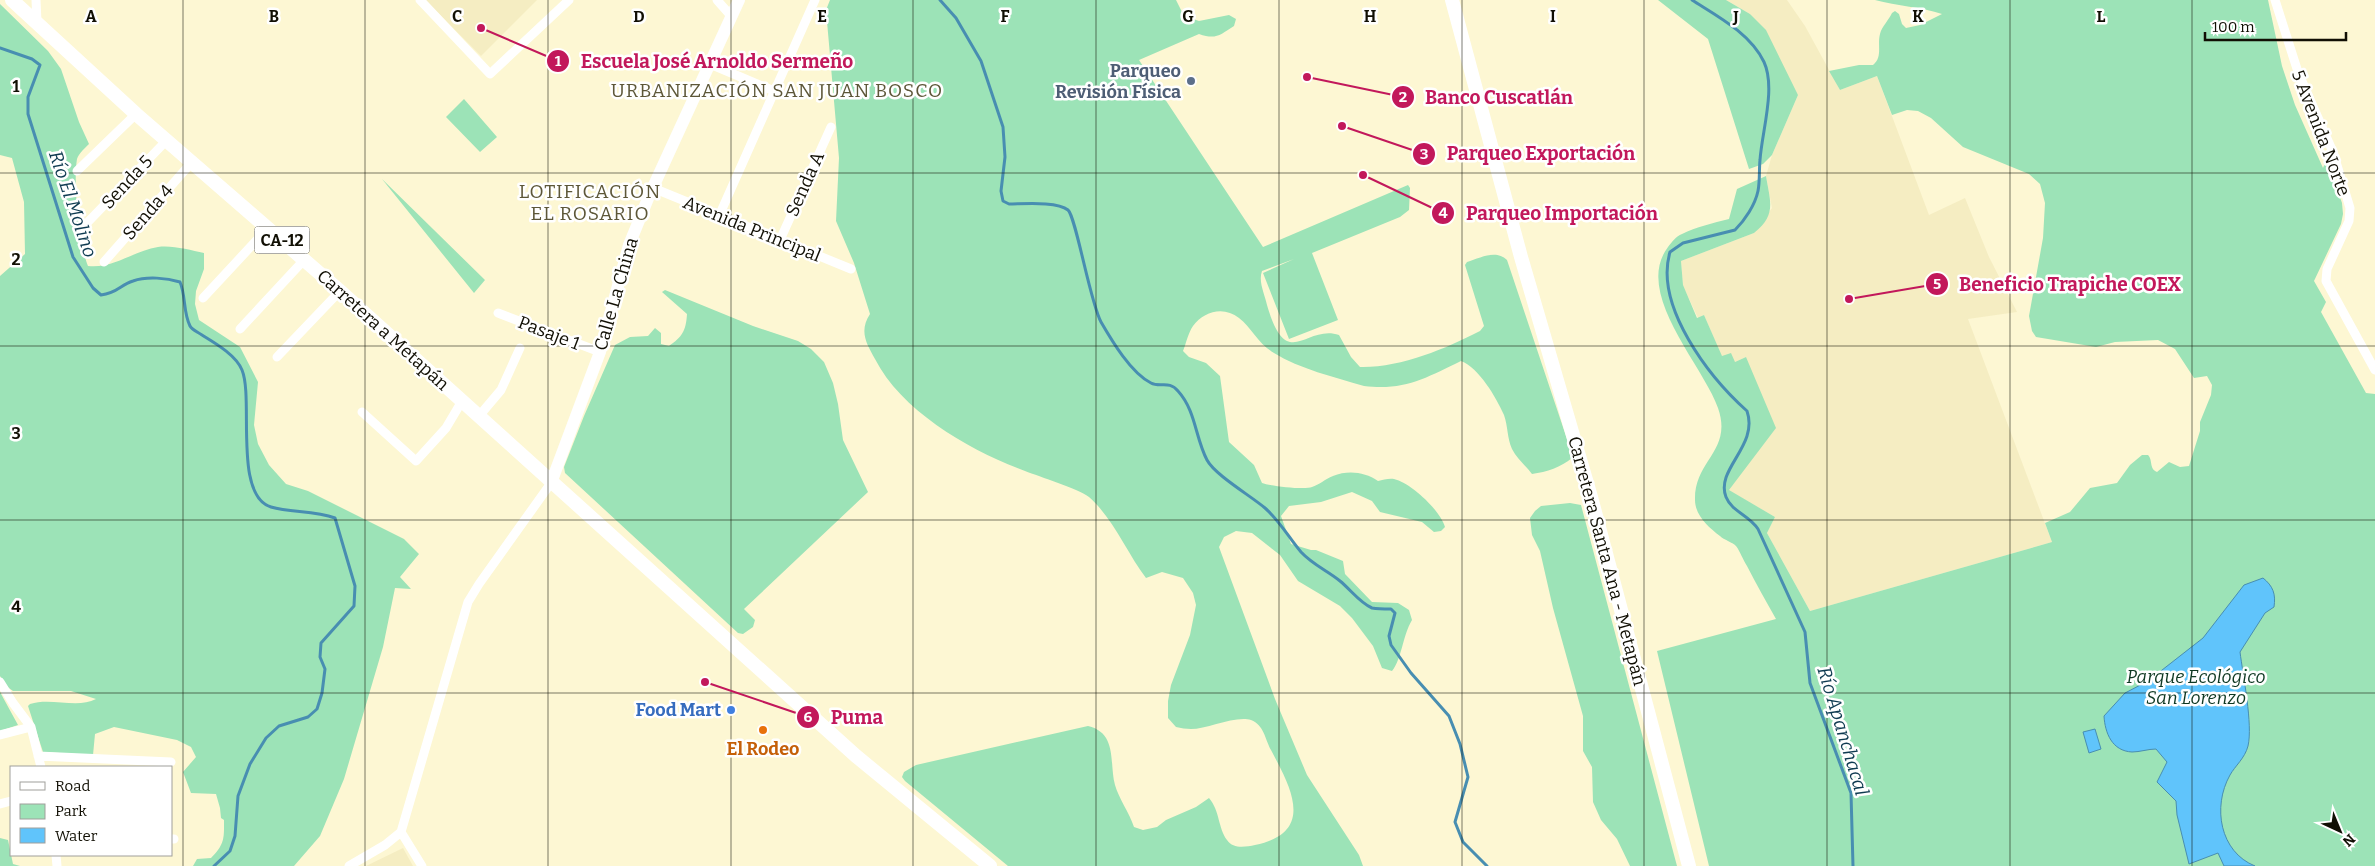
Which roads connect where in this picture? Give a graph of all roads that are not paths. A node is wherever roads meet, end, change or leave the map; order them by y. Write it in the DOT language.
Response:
graph roads {
  1 [pos="12,0"];
  2 [pos="36,0"];
  3 [pos="420,0"];
  4 [pos="569,0"];
  5 [pos="717,0"];
  6 [pos="739,0"];
  7 [pos="815,0"];
  8 [pos="1452,0"];
  9 [pos="2275,0"];
  10 [pos="732,17"];
  11 [pos="36,22"];
  12 [pos="710,64"];
  13 [pos="774,91"];
  14 [pos="136,114"];
  15 [pos="831,127"];
  16 [pos="167,140"];
  17 [pos="192,162"];
  18 [pos="77,172"];
  19 [pos="653,188"];
  20 [pos="719,216"];
  21 [pos="88,224"];
  22 [pos="268,228"];
  23 [pos="780,240"];
  24 [pos="304,260"];
  25 [pos="104,262"];
  26 [pos="851,269"];
  27 [pos="340,291"];
  28 [pos="203,298"];
  29 [pos="498,314"];
  30 [pos="240,329"];
  31 [pos="520,348"];
  32 [pos="600,352"];
  33 [pos="276,357"];
  34 [pos="2375,370"];
  35 [pos="462,401"];
  36 [pos="362,412"];
  37 [pos="479,416"];
  38 [pos="551,483"];
  39 [pos="0,682"];
  40 [pos="31,726"];
  41 [pos="0,734"];
  42 [pos="38,756"];
  43 [pos="171,762"];
  44 [pos="41,766"];
  45 [pos="401,832"];
  46 [pos="349,866"];
  47 [pos="422,866"];
  48 [pos="990,866"];
  49 [pos="1689,866"];
  1 -- 11 [label="main road, Carretera a Metapán / CA-12"];
  2 -- 11 [label="street"];
  3 -- 4 [label="street"];
  5 -- 10 [label="street"];
  6 -- 10 [label="main road, Calle La China"];
  7 -- 13 [label="street"];
  8 -- 49 [label="main road, Carretera Santa Ana - Metapán"];
  9 -- 34 [label="street, 5 Avenida Norte"];
  10 -- 12 [label="main road, Calle La China"];
  11 -- 14 [label="main road, Carretera a Metapán / CA-12"];
  12 -- 13 [label="street"];
  12 -- 19 [label="main road, Calle La China"];
  13 -- 20 [label="street"];
  14 -- 16 [label="main road, Carretera a Metapán / CA-12"];
  14 -- 18 [label="street"];
  15 -- 23 [label="street, Senda A"];
  16 -- 17 [label="main road, Carretera a Metapán / CA-12"];
  16 -- 21 [label="street, Senda 5"];
  17 -- 22 [label="main road, Carretera a Metapán / CA-12"];
  17 -- 25 [label="street, Senda 4"];
  19 -- 20 [label="street, Avenida Principal"];
  19 -- 32 [label="main road, Calle La China"];
  20 -- 23 [label="street, Avenida Principal"];
  22 -- 24 [label="main road, Carretera a Metapán / CA-12"];
  22 -- 28 [label="street"];
  23 -- 26 [label="street, Avenida Principal"];
  24 -- 27 [label="main road, Carretera a Metapán / CA-12"];
  24 -- 30 [label="street"];
  27 -- 33 [label="street"];
  27 -- 35 [label="main road, Carretera a Metapán / CA-12"];
  29 -- 32 [label="street, Pasaje 1"];
  31 -- 37 [label="street"];
  32 -- 38 [label="main road, Calle La China"];
  35 -- 36 [label="street"];
  35 -- 37 [label="main road, Carretera a Metapán / CA-12"];
  37 -- 38 [label="main road, Carretera a Metapán / CA-12"];
  38 -- 45 [label="street"];
  38 -- 48 [label="main road, CA-12"];
  39 -- 40 [label="street"];
  40 -- 41 [label="street"];
  40 -- 42 [label="street"];
  42 -- 43 [label="street"];
  42 -- 44 [label="street"];
  45 -- 46 [label="street"];
  45 -- 47 [label="street"];
}
